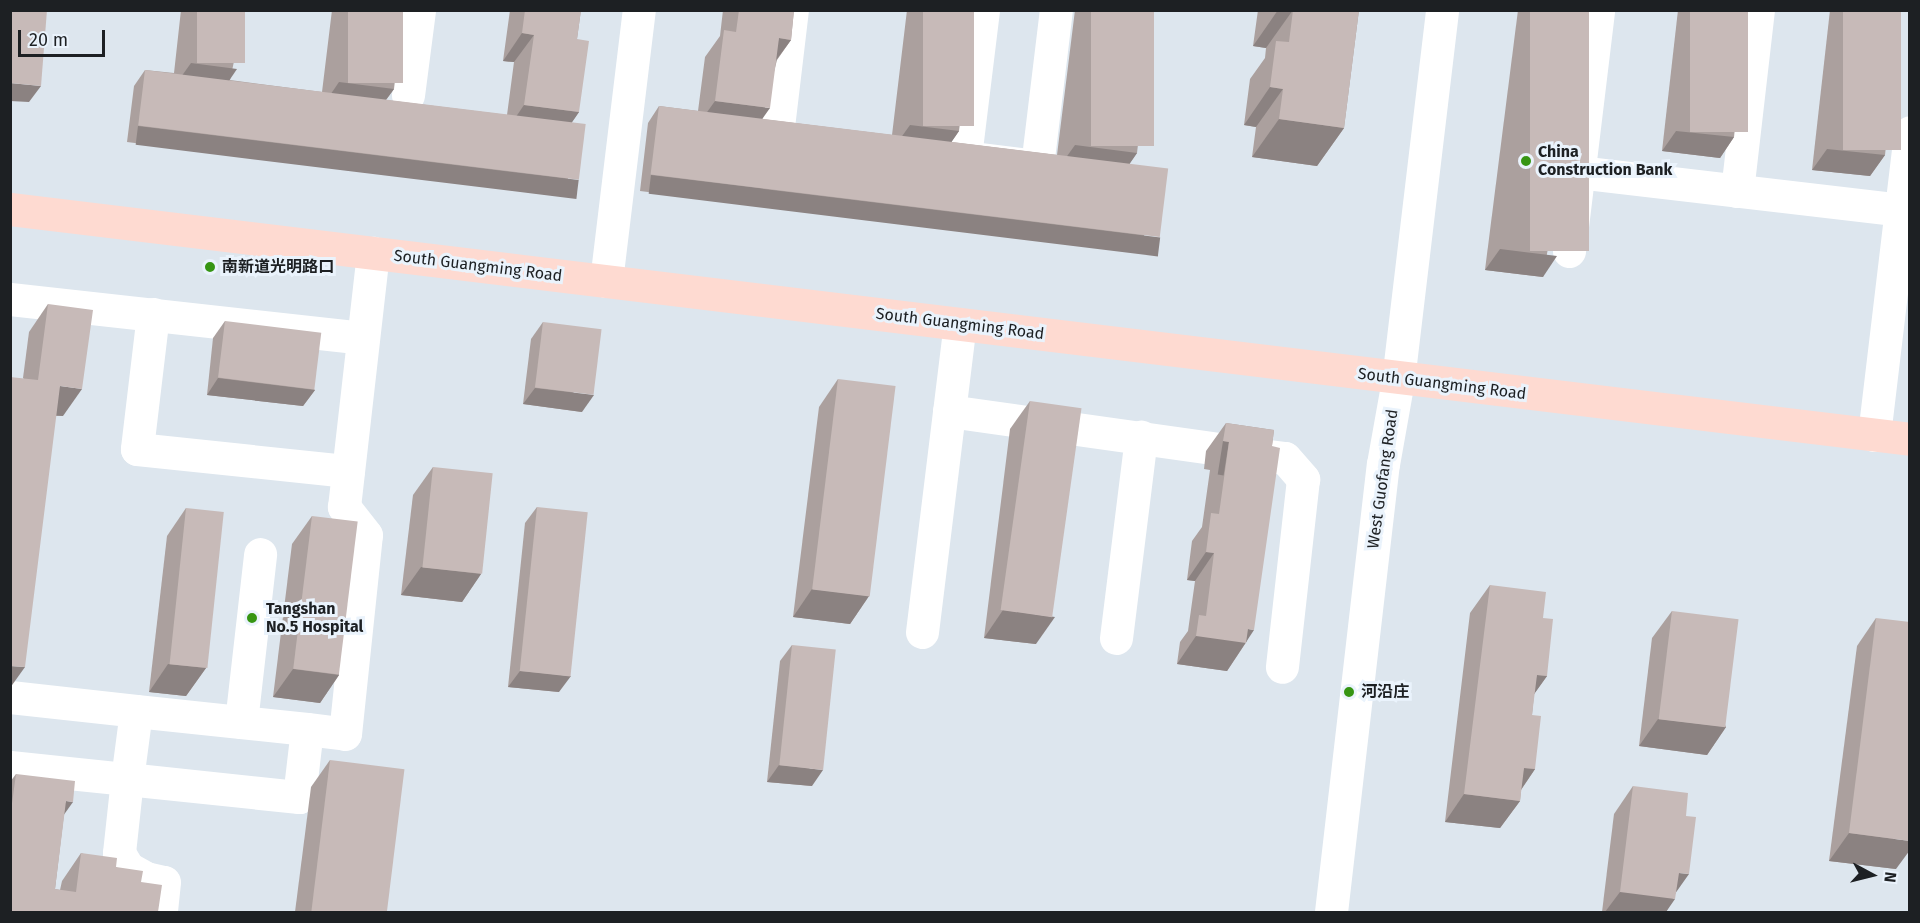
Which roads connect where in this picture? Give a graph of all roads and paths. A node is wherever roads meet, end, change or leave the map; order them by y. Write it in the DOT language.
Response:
graph roads {
  1 [pos="418,10"];
  2 [pos="639,10"];
  3 [pos="792,10"];
  4 [pos="983,10"];
  5 [pos="1056,10"];
  6 [pos="1442,10"];
  7 [pos="1598,10"];
  8 [pos="1758,10"];
  9 [pos="408,95"];
  10 [pos="1910,132"];
  11 [pos="777,135"];
  12 [pos="1578,172"];
  13 [pos="1737,191"];
  14 [pos="10,209"];
  15 [pos="1905,211"];
  16 [pos="1569,251"];
  17 [pos="373,253"];
  18 [pos="606,281"];
  19 [pos="10,299"];
  20 [pos="153,314"];
  21 [pos="960,324"];
  22 [pos="363,338"];
  23 [pos="1398,380"];
  24 [pos="949,411"];
  25 [pos="1874,435"];
  26 [pos="1141,437"];
  27 [pos="1910,439"];
  28 [pos="348,471"];
  29 [pos="260,554"];
  30 [pos="922,632"];
  31 [pos="1116,638"];
  32 [pos="1282,667"];
  33 [pos="10,698"];
  34 [pos="136,711"];
  35 [pos="242,722"];
  36 [pos="307,729"];
  37 [pos="10,767"];
  38 [pos="127,779"];
  39 [pos="161,912"];
  40 [pos="1331,912"];
  1 -- 9 [label="street"];
  2 -- 18 [label="street"];
  3 -- 11 [label="street"];
  4 -- 5 [label="street"];
  6 -- 23 [label="street, West Guofang Road"];
  7 -- 12 [label="street"];
  8 -- 13 [label="street"];
  10 -- 15 [label="street"];
  12 -- 13 [label="street"];
  12 -- 16 [label="street"];
  13 -- 15 [label="street"];
  14 -- 17 [label="main road, South Guangming Road"];
  15 -- 25 [label="street"];
  17 -- 18 [label="main road, South Guangming Road"];
  17 -- 22 [label="street"];
  18 -- 21 [label="main road, South Guangming Road"];
  19 -- 20 [label="street"];
  20 -- 22 [label="street"];
  20 -- 28 [label="street"];
  21 -- 23 [label="main road, South Guangming Road"];
  21 -- 24 [label="street"];
  22 -- 28 [label="street"];
  23 -- 25 [label="main road, South Guangming Road"];
  23 -- 40 [label="street, West Guofang Road"];
  24 -- 26 [label="street"];
  24 -- 30 [label="street"];
  25 -- 27 [label="main road, South Guangming Road"];
  26 -- 31 [label="street"];
  26 -- 32 [label="street"];
  28 -- 36 [label="street"];
  29 -- 35 [label="street"];
  33 -- 34 [label="street"];
  34 -- 35 [label="street"];
  34 -- 38 [label="street"];
  35 -- 36 [label="street"];
  36 -- 38 [label="street"];
  37 -- 38 [label="street"];
  38 -- 39 [label="street"];
}
